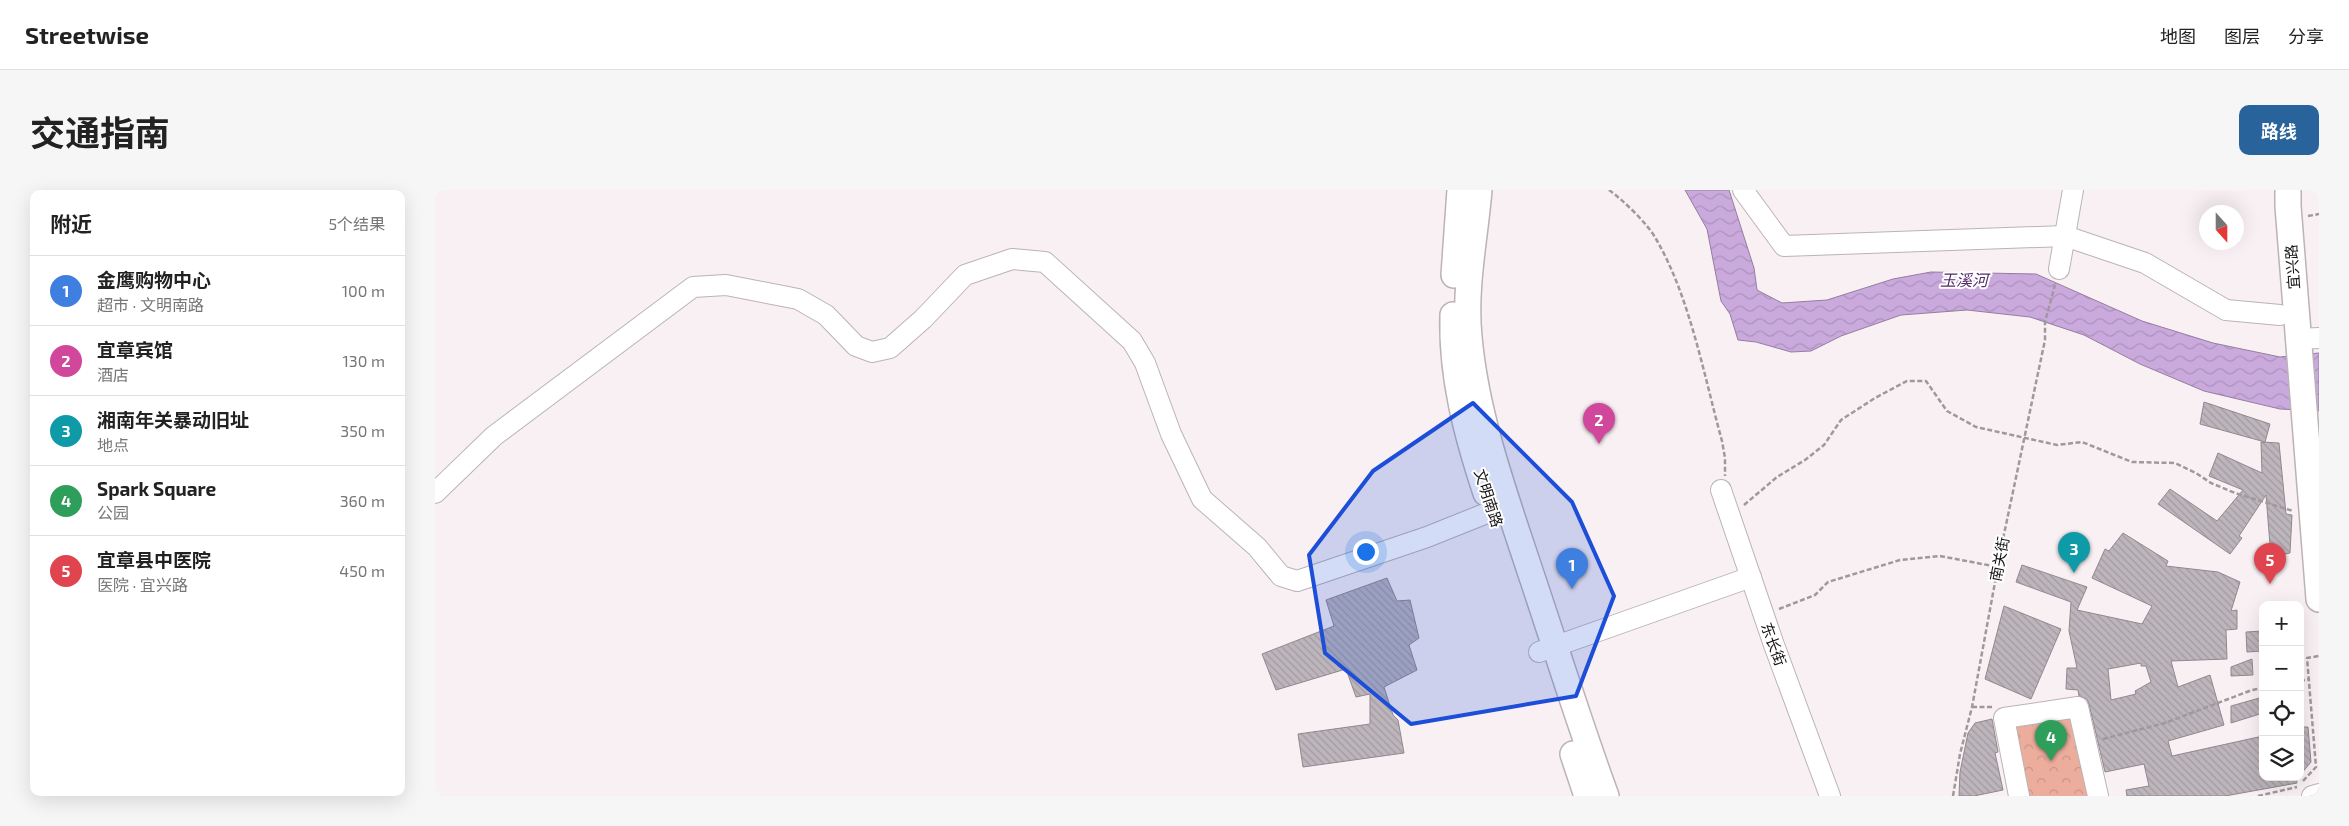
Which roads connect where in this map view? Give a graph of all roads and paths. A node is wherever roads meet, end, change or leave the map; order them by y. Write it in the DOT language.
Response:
graph roads {
  1 [pos="1460,190"];
  2 [pos="1479,190"];
  3 [pos="1609,190"];
  4 [pos="1743,190"];
  5 [pos="2073,190"];
  6 [pos="2288,190"];
  7 [pos="2065,236"];
  8 [pos="2059,269"];
  9 [pos="2280,315"];
  10 [pos="2305,340"];
  11 [pos="2025,437"];
  12 [pos="1721,490"];
  13 [pos="435,493"];
  14 [pos="1492,511"];
  15 [pos="1732,522"];
  16 [pos="2316,522"];
  17 [pos="1998,567"];
  18 [pos="1751,577"];
  19 [pos="2319,599"];
  20 [pos="1763,615"];
  21 [pos="1547,649"];
  22 [pos="2319,656"];
  23 [pos="2310,679"];
  24 [pos="2304,680"];
  25 [pos="2259,689"];
  26 [pos="2087,743"];
  27 [pos="2319,794"];
  28 [pos="1587,796"];
  29 [pos="1606,796"];
  30 [pos="1830,796"];
  31 [pos="1953,796"];
  32 [pos="2019,796"];
  33 [pos="2098,796"];
  34 [pos="2258,796"];
  35 [pos="2311,796"];
  1 -- 14 [label="main road, 文明南路"];
  2 -- 21 [label="main road"];
  3 -- 12 [label="path"];
  4 -- 7 [label="street"];
  5 -- 7 [label="street"];
  6 -- 10 [label="main road, 宜兴路"];
  7 -- 8 [label="street"];
  7 -- 9 [label="street"];
  8 -- 11 [label="path, 南关街"];
  10 -- 16 [label="main road, 宜兴路"];
  11 -- 15 [label="path"];
  11 -- 16 [label="path"];
  11 -- 17 [label="path, 南关街"];
  12 -- 15 [label="street, 东长街"];
  13 -- 14 [label="street"];
  14 -- 21 [label="main road, 文明南路"];
  15 -- 18 [label="street, 东长街"];
  16 -- 19 [label="main road"];
  17 -- 20 [label="path"];
  17 -- 31 [label="path, 南关街"];
  18 -- 20 [label="street, 东长街"];
  18 -- 21 [label="street"];
  20 -- 30 [label="street, 东长街"];
  21 -- 28 [label="main road, 文明南路"];
  21 -- 29 [label="main road"];
  22 -- 23 [label="path"];
  23 -- 24 [label="path"];
  23 -- 34 [label="path"];
  25 -- 26 [label="path"];
  26 -- 32 [label="street"];
  26 -- 33 [label="street"];
  27 -- 35 [label="street"];
}
